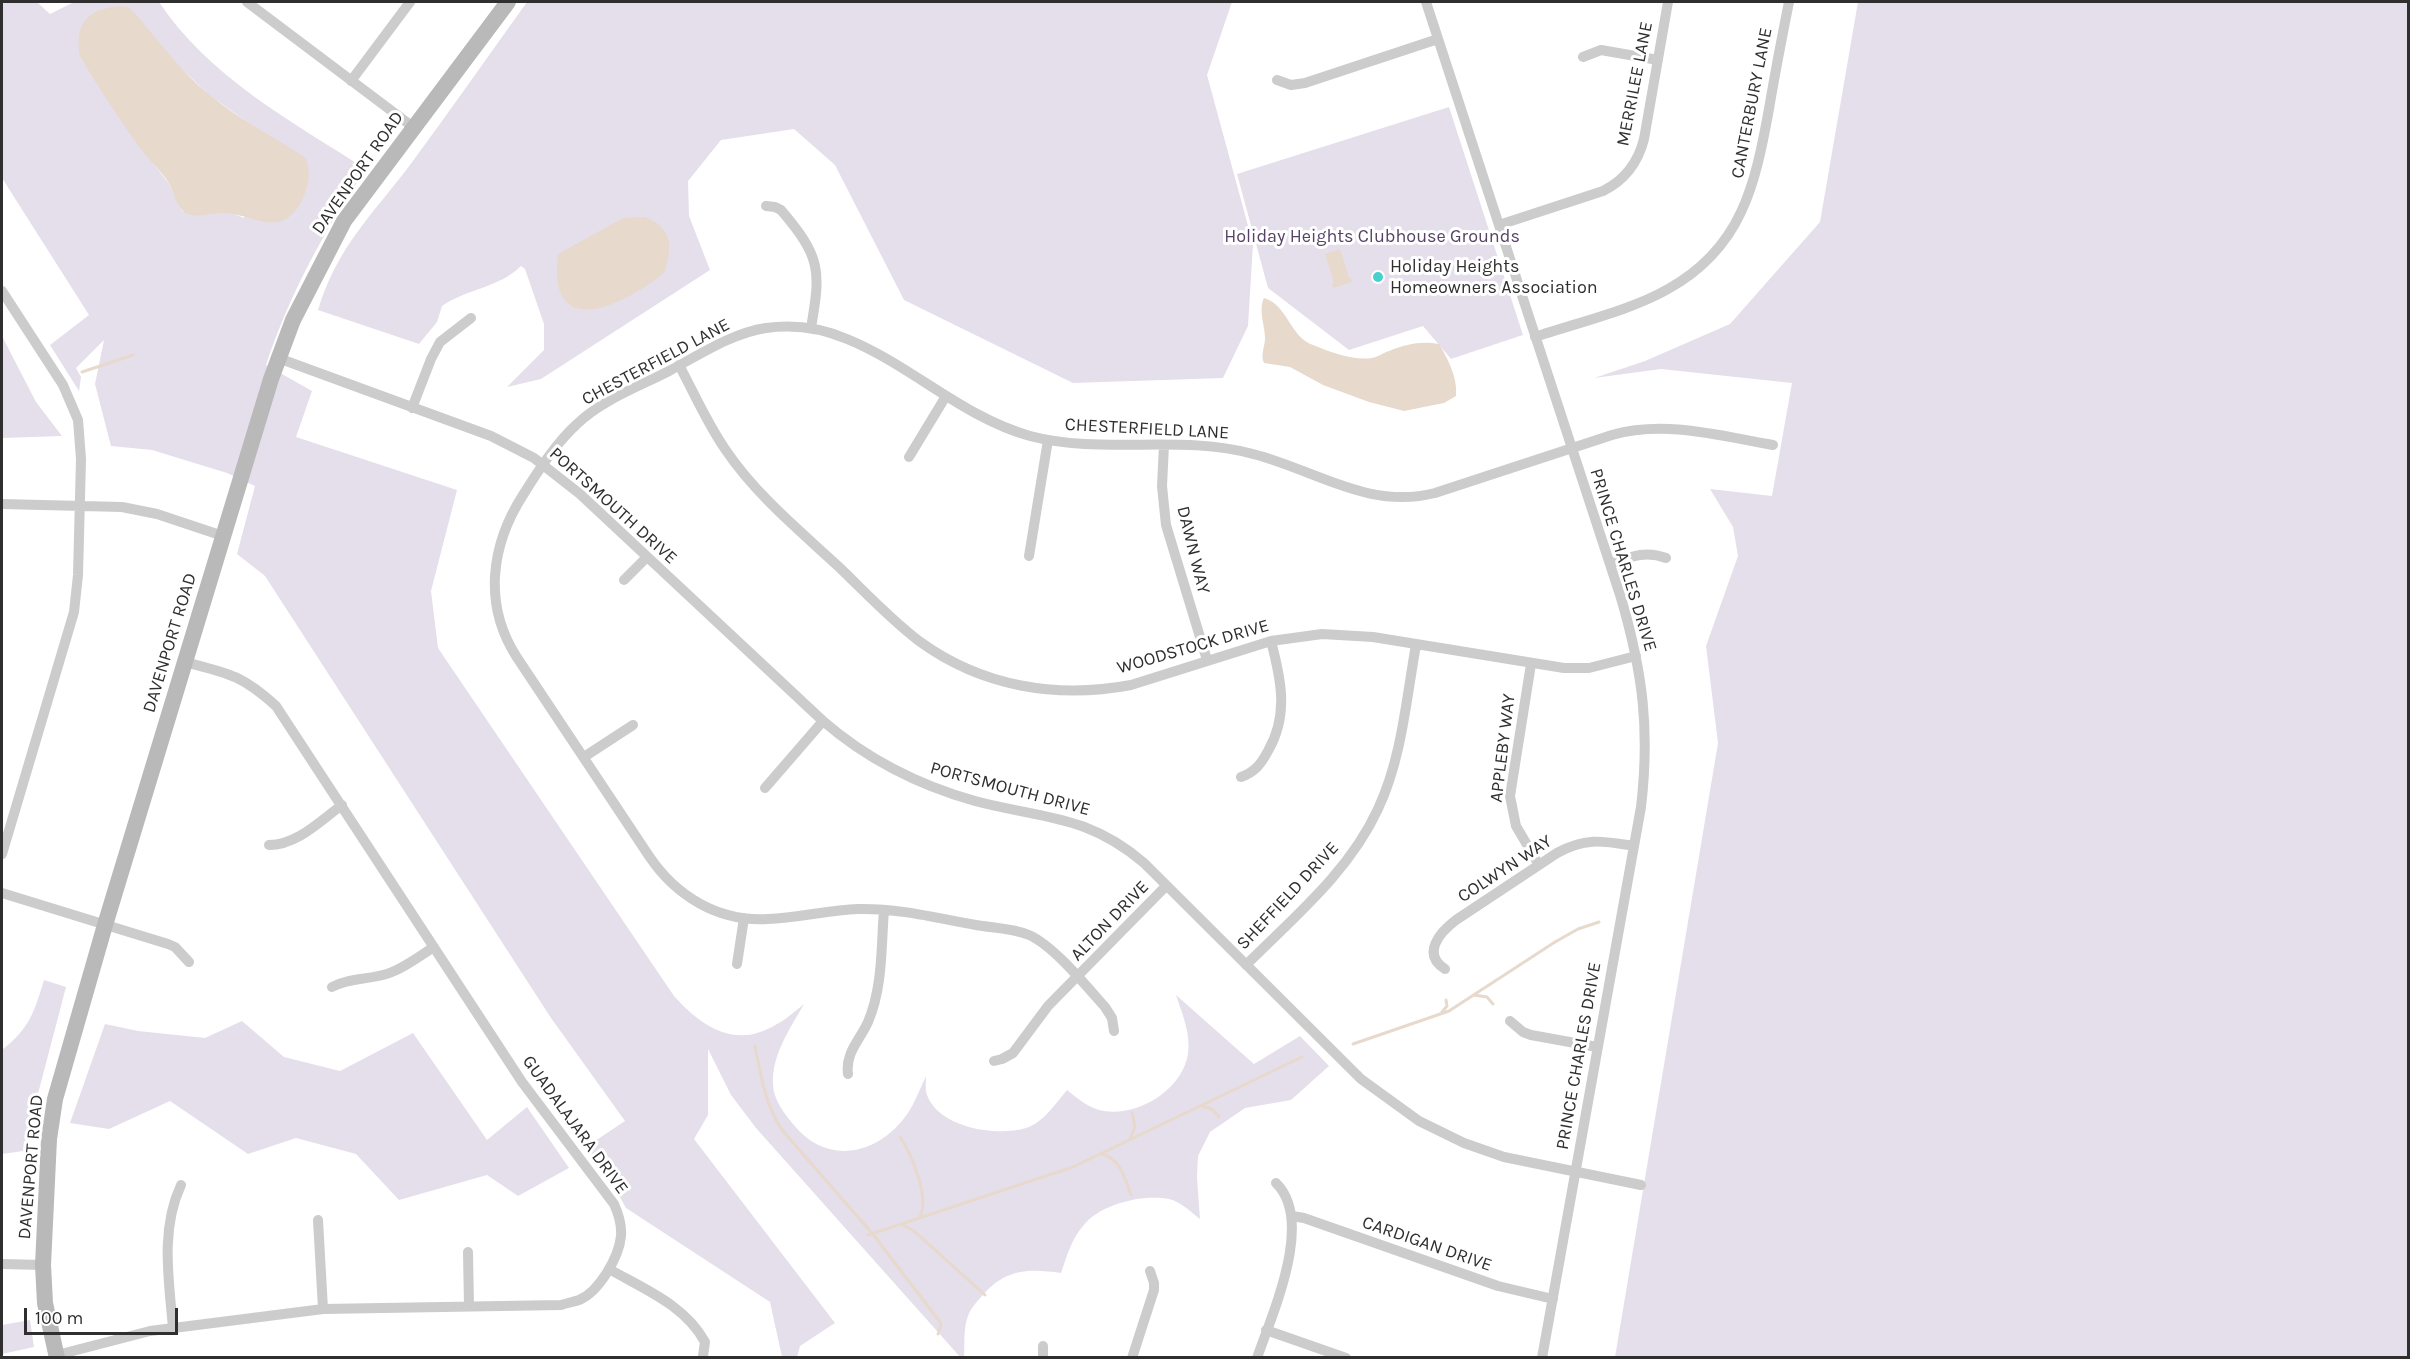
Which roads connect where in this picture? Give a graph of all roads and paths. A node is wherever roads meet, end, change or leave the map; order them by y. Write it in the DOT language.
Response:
graph roads {
  1 [pos="247,2"];
  2 [pos="410,2"];
  3 [pos="508,2"];
  4 [pos="1426,2"];
  5 [pos="1668,2"];
  6 [pos="1789,2"];
  7 [pos="1438,39"];
  8 [pos="1583,57"];
  9 [pos="1658,60"];
  10 [pos="1276,80"];
  11 [pos="351,81"];
  12 [pos="413,127"];
  13 [pos="766,206"];
  14 [pos="1499,225"];
  15 [pos="2,291"];
  16 [pos="471,318"];
  17 [pos="811,328"];
  18 [pos="1535,337"];
  19 [pos="278,358"];
  20 [pos="679,365"];
  21 [pos="946,396"];
  22 [pos="412,408"];
  23 [pos="1048,440"];
  24 [pos="1164,445"];
  25 [pos="1773,445"];
  26 [pos="1572,449"];
  27 [pos="909,457"];
  28 [pos="544,465"];
  29 [pos="2,504"];
  30 [pos="80,506"];
  31 [pos="224,536"];
  32 [pos="1029,556"];
  33 [pos="646,557"];
  34 [pos="1666,558"];
  35 [pos="1610,564"];
  36 [pos="624,580"];
  37 [pos="1271,641"];
  38 [pos="1416,645"];
  39 [pos="1636,656"];
  40 [pos="1207,660"];
  41 [pos="185,662"];
  42 [pos="1532,664"];
  43 [pos="823,722"];
  44 [pos="633,725"];
  45 [pos="584,757"];
  46 [pos="1241,777"];
  47 [pos="765,788"];
  48 [pos="342,805"];
  49 [pos="269,845"];
  50 [pos="1634,846"];
  51 [pos="2,854"];
  52 [pos="1539,865"];
  53 [pos="1166,886"];
  54 [pos="2,893"];
  55 [pos="884,910"];
  56 [pos="744,918"];
  57 [pos="105,925"];
  58 [pos="434,947"];
  59 [pos="189,962"];
  60 [pos="737,964"];
  61 [pos="1246,965"];
  62 [pos="1444,969"];
  63 [pos="1077,978"];
  64 [pos="332,987"];
  65 [pos="1510,1021"];
  66 [pos="1114,1030"];
  67 [pos="1597,1047"];
  68 [pos="994,1061"];
  69 [pos="848,1074"];
  70 [pos="1575,1173"];
  71 [pos="1276,1183"];
  72 [pos="181,1185"];
  73 [pos="1641,1185"];
  74 [pos="1292,1216"];
  75 [pos="318,1220"];
  76 [pos="468,1252"];
  77 [pos="2,1264"];
  78 [pos="43,1264"];
  79 [pos="609,1269"];
  80 [pos="1150,1271"];
  81 [pos="1552,1299"];
  82 [pos="470,1306"];
  83 [pos="323,1309"];
  84 [pos="173,1328"];
  85 [pos="1266,1330"];
  86 [pos="1043,1346"];
  87 [pos="57,1356"];
  88 [pos="703,1356"];
  89 [pos="1042,1358"];
  90 [pos="1132,1358"];
  91 [pos="1257,1358"];
  92 [pos="1346,1358"];
  93 [pos="1542,1358"];
  1 -- 11 [label="street"];
  2 -- 11 [label="street"];
  3 -- 12 [label="street, DAVENPORT ROAD"];
  4 -- 7 [label="street, PRINCE CHARLES DRIVE"];
  5 -- 9 [label="street, MERRILEE LANE"];
  6 -- 18 [label="street, CANTERBURY LANE"];
  7 -- 10 [label="street"];
  7 -- 14 [label="street, PRINCE CHARLES DRIVE"];
  8 -- 9 [label="street"];
  9 -- 14 [label="street, MERRILEE LANE"];
  11 -- 12 [label="street"];
  12 -- 19 [label="street, DAVENPORT ROAD"];
  13 -- 17 [label="street"];
  14 -- 18 [label="street, PRINCE CHARLES DRIVE"];
  15 -- 30 [label="street"];
  16 -- 22 [label="street"];
  17 -- 20 [label="street, CHESTERFIELD LANE"];
  17 -- 21 [label="street, CHESTERFIELD LANE"];
  18 -- 26 [label="street, PRINCE CHARLES DRIVE"];
  19 -- 22 [label="street, PORTSMOUTH DRIVE"];
  19 -- 31 [label="street, DAVENPORT ROAD"];
  20 -- 28 [label="street, CHESTERFIELD LANE"];
  20 -- 40 [label="street, WOODSTOCK DRIVE"];
  21 -- 23 [label="street, CHESTERFIELD LANE"];
  21 -- 27 [label="street"];
  22 -- 28 [label="street, PORTSMOUTH DRIVE"];
  23 -- 24 [label="street, CHESTERFIELD LANE"];
  23 -- 32 [label="street"];
  24 -- 26 [label="street, CHESTERFIELD LANE"];
  24 -- 40 [label="street, DAWN WAY"];
  25 -- 26 [label="street, CHESTERFIELD LANE"];
  26 -- 35 [label="street, PRINCE CHARLES DRIVE"];
  28 -- 33 [label="street, PORTSMOUTH DRIVE"];
  28 -- 45 [label="street, CHESTERFIELD LANE"];
  29 -- 30 [label="street"];
  30 -- 31 [label="street"];
  30 -- 51 [label="street"];
  31 -- 41 [label="street, DAVENPORT ROAD"];
  33 -- 36 [label="street"];
  33 -- 43 [label="street, PORTSMOUTH DRIVE"];
  34 -- 35 [label="street"];
  35 -- 39 [label="street, PRINCE CHARLES DRIVE"];
  37 -- 38 [label="street, WOODSTOCK DRIVE"];
  37 -- 40 [label="street, WOODSTOCK DRIVE"];
  37 -- 46 [label="street"];
  38 -- 42 [label="street, WOODSTOCK DRIVE"];
  38 -- 61 [label="street, SHEFFIELD DRIVE"];
  39 -- 42 [label="street, WOODSTOCK DRIVE"];
  39 -- 50 [label="street, PRINCE CHARLES DRIVE"];
  41 -- 48 [label="street, GUADALAJARA DRIVE"];
  41 -- 57 [label="street, DAVENPORT ROAD"];
  42 -- 52 [label="street, APPLEBY WAY"];
  43 -- 47 [label="street"];
  43 -- 53 [label="street, PORTSMOUTH DRIVE"];
  44 -- 45 [label="street"];
  45 -- 56 [label="street, CHESTERFIELD LANE"];
  48 -- 49 [label="street"];
  48 -- 58 [label="street, GUADALAJARA DRIVE"];
  50 -- 52 [label="street, COLWYN WAY"];
  50 -- 67 [label="street, PRINCE CHARLES DRIVE"];
  52 -- 62 [label="street, COLWYN WAY"];
  53 -- 61 [label="street, PORTSMOUTH DRIVE"];
  53 -- 63 [label="street, ALTON DRIVE"];
  54 -- 57 [label="street"];
  55 -- 56 [label="street, CHESTERFIELD LANE"];
  55 -- 63 [label="street, CHESTERFIELD LANE"];
  55 -- 69 [label="street"];
  56 -- 60 [label="street"];
  57 -- 59 [label="street"];
  57 -- 78 [label="street, DAVENPORT ROAD"];
  58 -- 64 [label="street"];
  58 -- 79 [label="street, GUADALAJARA DRIVE"];
  61 -- 70 [label="street, PORTSMOUTH DRIVE"];
  63 -- 66 [label="street, CHESTERFIELD LANE"];
  63 -- 68 [label="street, ALTON DRIVE"];
  65 -- 67 [label="street"];
  67 -- 70 [label="street, PRINCE CHARLES DRIVE"];
  70 -- 73 [label="street, PORTSMOUTH DRIVE"];
  70 -- 81 [label="street, PRINCE CHARLES DRIVE"];
  71 -- 74 [label="street"];
  72 -- 84 [label="street"];
  74 -- 81 [label="street, CARDIGAN DRIVE"];
  74 -- 85 [label="street"];
  75 -- 83 [label="street"];
  76 -- 82 [label="street"];
  77 -- 78 [label="street"];
  78 -- 87 [label="street, DAVENPORT ROAD"];
  79 -- 82 [label="street, GUADALAJARA DRIVE"];
  79 -- 88 [label="street"];
  80 -- 90 [label="street"];
  81 -- 93 [label="street, PRINCE CHARLES DRIVE"];
  82 -- 83 [label="street, GUADALAJARA DRIVE"];
  83 -- 84 [label="street, GUADALAJARA DRIVE"];
  84 -- 87 [label="street, GUADALAJARA DRIVE"];
  85 -- 91 [label="street"];
  85 -- 92 [label="street"];
  86 -- 89 [label="street"];
}
